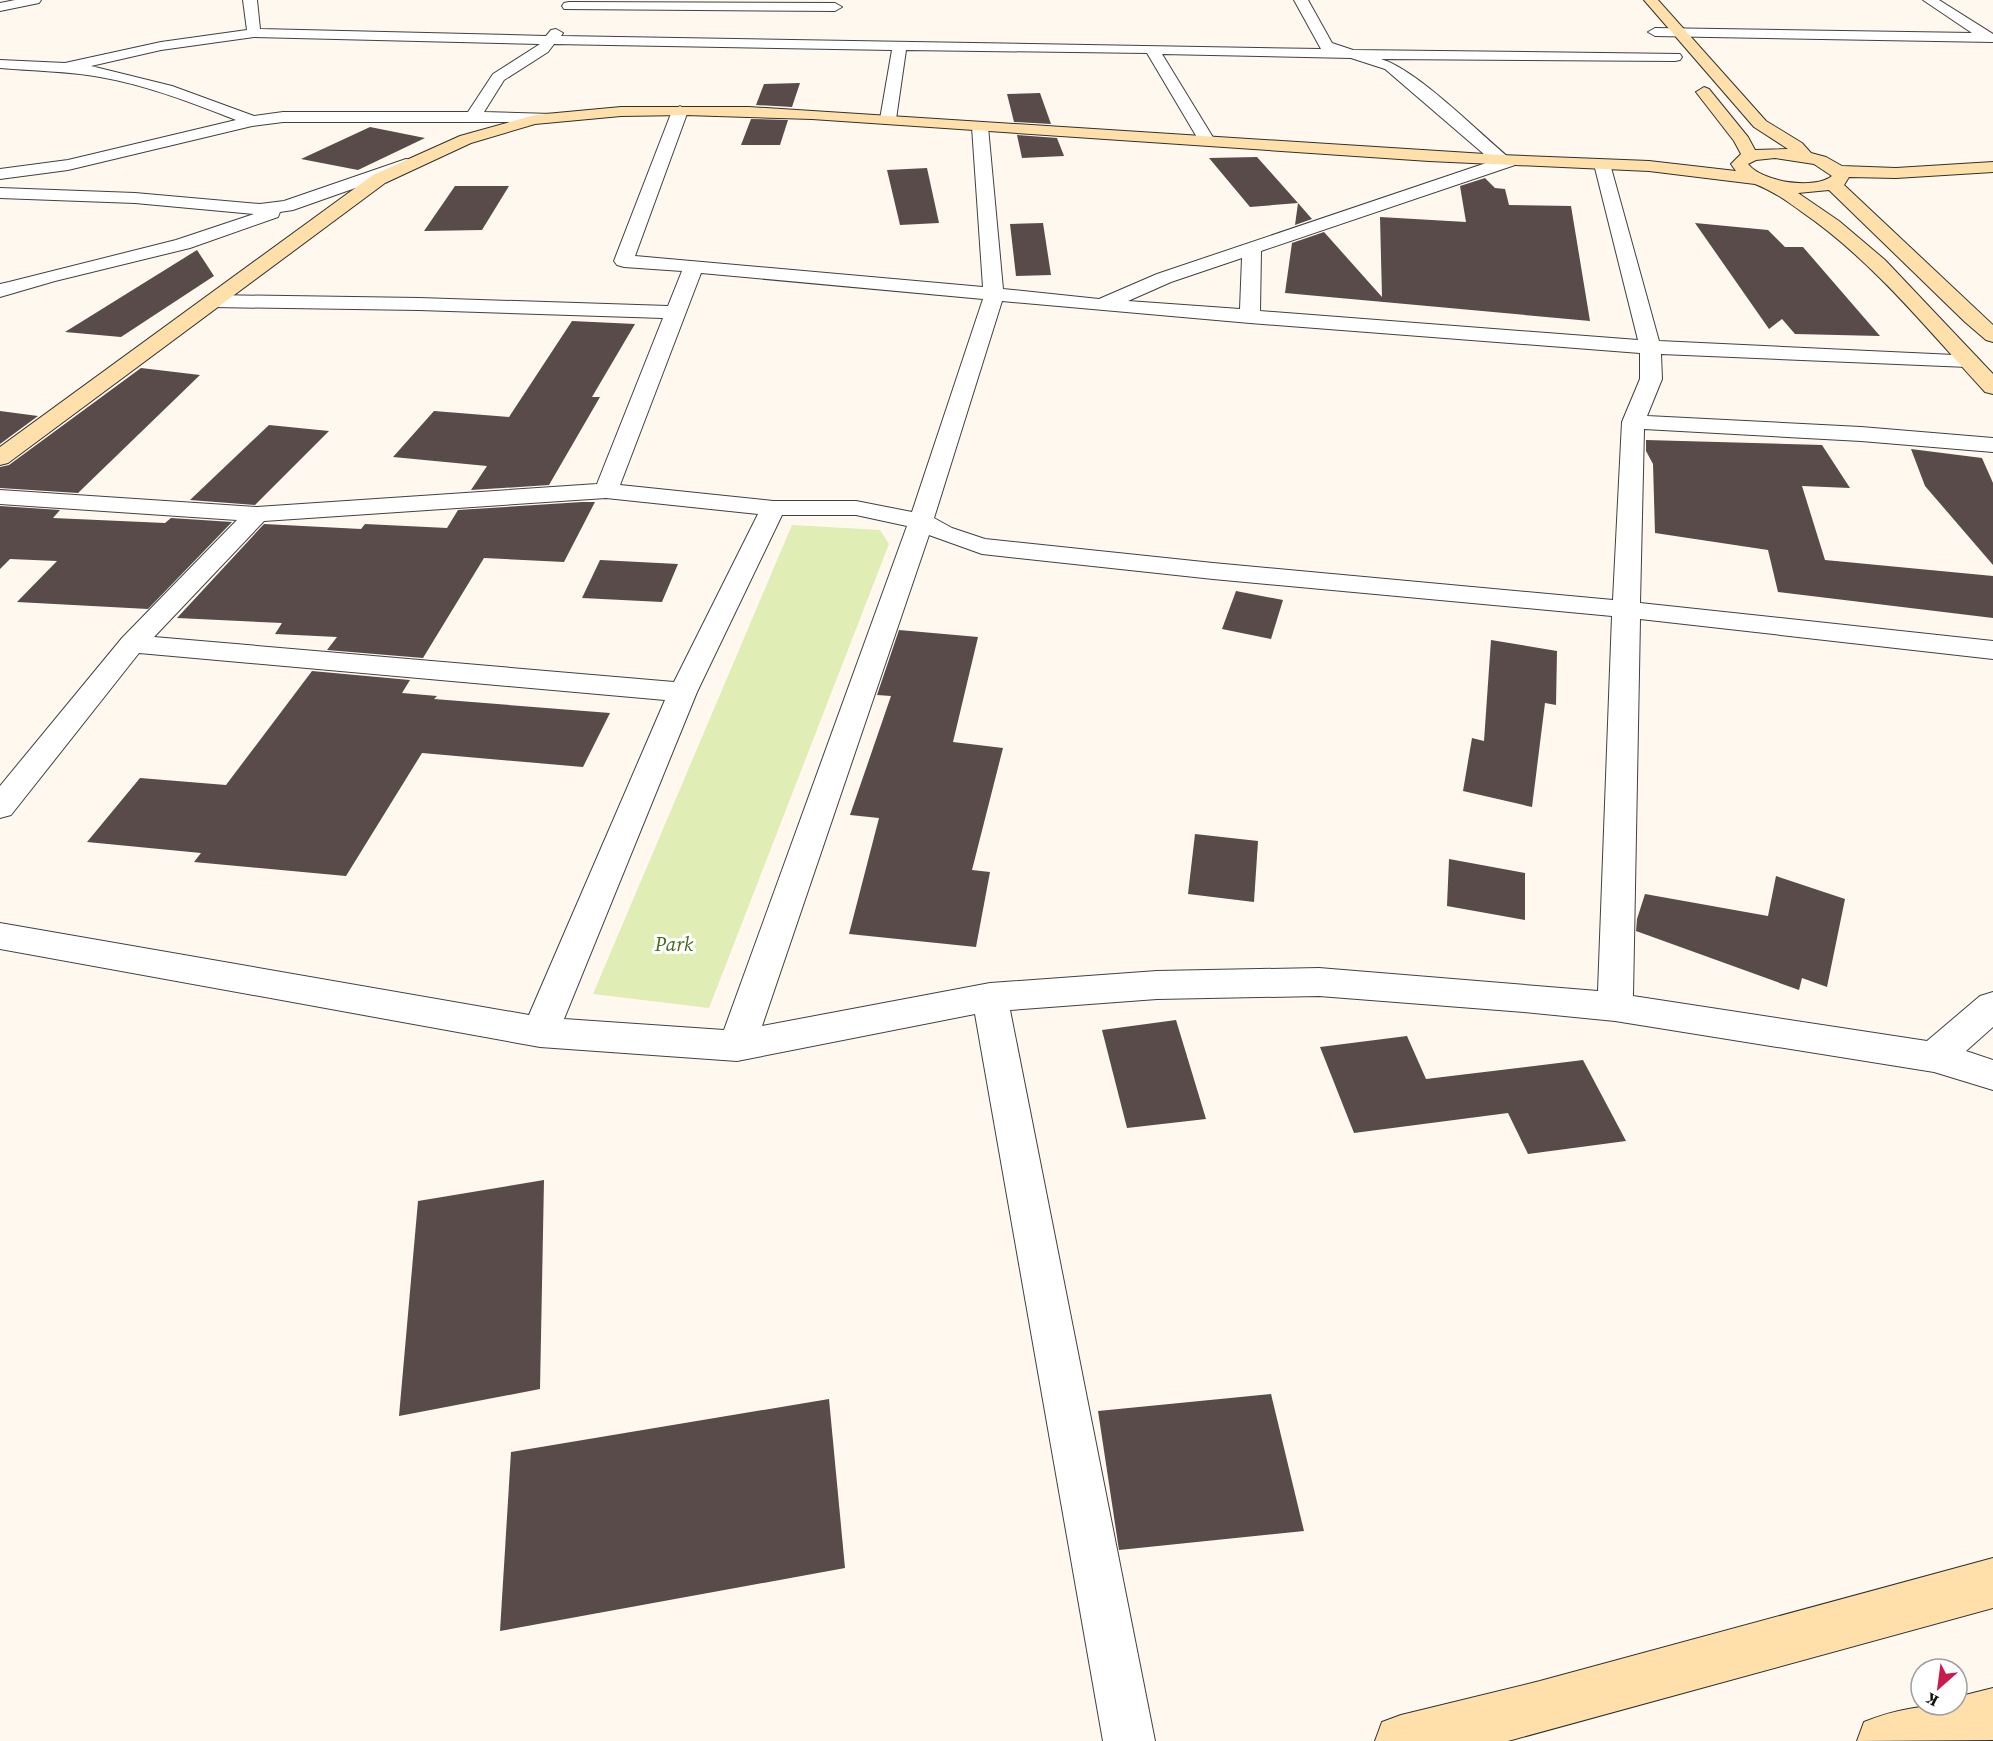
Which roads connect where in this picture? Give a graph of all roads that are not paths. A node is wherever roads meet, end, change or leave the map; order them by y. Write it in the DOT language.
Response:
graph roads {
  1 [pos="34,0"];
  2 [pos="250,0"];
  3 [pos="1301,0"];
  4 [pos="1651,0"];
  5 [pos="1930,0"];
  6 [pos="570,3"];
  7 [pos="836,3"];
  8 [pos="0,7"];
  9 [pos="1680,32"];
  10 [pos="254,33"];
  11 [pos="828,35"];
  12 [pos="1903,36"];
  13 [pos="1991,38"];
  14 [pos="551,39"];
  15 [pos="900,46"];
  16 [pos="1152,49"];
  17 [pos="1695,50"];
  18 [pos="1718,50"];
  19 [pos="1887,51"];
  20 [pos="1349,54"];
  21 [pos="0,64"];
  22 [pos="64,68"];
  23 [pos="1698,84"];
  24 [pos="680,111"];
  25 [pos="473,117"];
  26 [pos="547,117"];
  27 [pos="888,119"];
  28 [pos="252,121"];
  29 [pos="980,127"];
  30 [pos="1206,139"];
  31 [pos="1746,158"];
  32 [pos="1806,158"];
  33 [pos="1505,160"];
  34 [pos="406,164"];
  35 [pos="1602,164"];
  36 [pos="1651,166"];
  37 [pos="1993,167"];
  38 [pos="0,174"];
  39 [pos="1835,178"];
  40 [pos="1767,182"];
  41 [pos="0,193"];
  42 [pos="287,206"];
  43 [pos="1252,248"];
  44 [pos="693,268"];
  45 [pos="0,291"];
  46 [pos="994,296"];
  47 [pos="213,301"];
  48 [pos="1102,305"];
  49 [pos="676,312"];
  50 [pos="1250,317"];
  51 [pos="1993,336"];
  52 [pos="1650,348"];
  53 [pos="1968,361"];
  54 [pos="1993,387"];
  55 [pos="1633,422"];
  56 [pos="1993,445"];
  57 [pos="0,458"];
  58 [pos="606,491"];
  59 [pos="0,497"];
  60 [pos="773,508"];
  61 [pos="257,514"];
  62 [pos="921,521"];
  63 [pos="1624,609"];
  64 [pos="132,644"];
  65 [pos="1993,650"];
  66 [pos="683,692"];
  67 [pos="0,807"];
  68 [pos="0,936"];
  69 [pos="990,998"];
  70 [pos="1993,1006"];
  71 [pos="1615,1007"];
  72 [pos="540,1032"];
  73 [pos="737,1046"];
  74 [pos="1934,1057"];
  75 [pos="1993,1076"];
  76 [pos="1993,1583"];
  77 [pos="1993,1714"];
  78 [pos="1129,1741"];
  79 [pos="1401,1741"];
  80 [pos="1883,1741"];
  1 -- 8 [label="street"];
  2 -- 10 [label="street"];
  3 -- 20 [label="street"];
  4 -- 9 [label="street"];
  5 -- 13 [label="street"];
  6 -- 7 [label="street"];
  6 -- 14 [label="street"];
  7 -- 11 [label="street"];
  9 -- 12 [label="street"];
  9 -- 17 [label="street"];
  9 -- 20 [label="street"];
  10 -- 14 [label="street"];
  10 -- 22 [label="street"];
  11 -- 14 [label="street"];
  11 -- 15 [label="street"];
  12 -- 13 [label="street"];
  12 -- 19 [label="street"];
  14 -- 25 [label="street"];
  15 -- 16 [label="street"];
  15 -- 27 [label="street"];
  16 -- 20 [label="street"];
  16 -- 30 [label="street"];
  17 -- 18 [label="street"];
  17 -- 32 [label="street"];
  20 -- 33 [label="street"];
  21 -- 22 [label="street"];
  22 -- 28 [label="street"];
  23 -- 31 [label="street"];
  24 -- 26 [label="street"];
  24 -- 27 [label="street"];
  24 -- 44 [label="street"];
  25 -- 26 [label="street"];
  25 -- 28 [label="street"];
  26 -- 34 [label="street"];
  27 -- 29 [label="street"];
  28 -- 38 [label="street"];
  29 -- 30 [label="street"];
  29 -- 46 [label="street"];
  30 -- 33 [label="street"];
  31 -- 32 [label="street"];
  31 -- 36 [label="street"];
  31 -- 40 [label="street"];
  32 -- 39 [label="street"];
  33 -- 35 [label="street"];
  33 -- 43 [label="street"];
  34 -- 42 [label="street"];
  34 -- 47 [label="street"];
  35 -- 36 [label="street"];
  35 -- 52 [label="street"];
  36 -- 40 [label="street"];
  37 -- 39 [label="street"];
  39 -- 40 [label="street"];
  39 -- 51 [label="street"];
  40 -- 53 [label="street"];
  41 -- 42 [label="street"];
  42 -- 45 [label="street"];
  43 -- 48 [label="street"];
  43 -- 50 [label="street"];
  44 -- 46 [label="street"];
  44 -- 49 [label="street"];
  46 -- 48 [label="street"];
  46 -- 62 [label="street"];
  47 -- 49 [label="street"];
  47 -- 57 [label="street"];
  48 -- 50 [label="street"];
  49 -- 58 [label="street"];
  50 -- 52 [label="street"];
  52 -- 53 [label="street"];
  52 -- 55 [label="street"];
  53 -- 54 [label="street"];
  55 -- 56 [label="street"];
  55 -- 63 [label="street"];
  58 -- 60 [label="street"];
  58 -- 61 [label="street"];
  59 -- 61 [label="street"];
  60 -- 62 [label="street"];
  60 -- 66 [label="street"];
  61 -- 64 [label="street"];
  62 -- 63 [label="street"];
  62 -- 73 [label="street"];
  63 -- 65 [label="street"];
  63 -- 71 [label="street"];
  64 -- 66 [label="street"];
  64 -- 67 [label="street"];
  66 -- 72 [label="street"];
  68 -- 72 [label="street"];
  69 -- 71 [label="street"];
  69 -- 73 [label="street"];
  69 -- 78 [label="street"];
  70 -- 74 [label="street"];
  71 -- 74 [label="street"];
  72 -- 73 [label="street"];
  74 -- 75 [label="street"];
  76 -- 79 [label="street"];
  77 -- 80 [label="street"];
}
